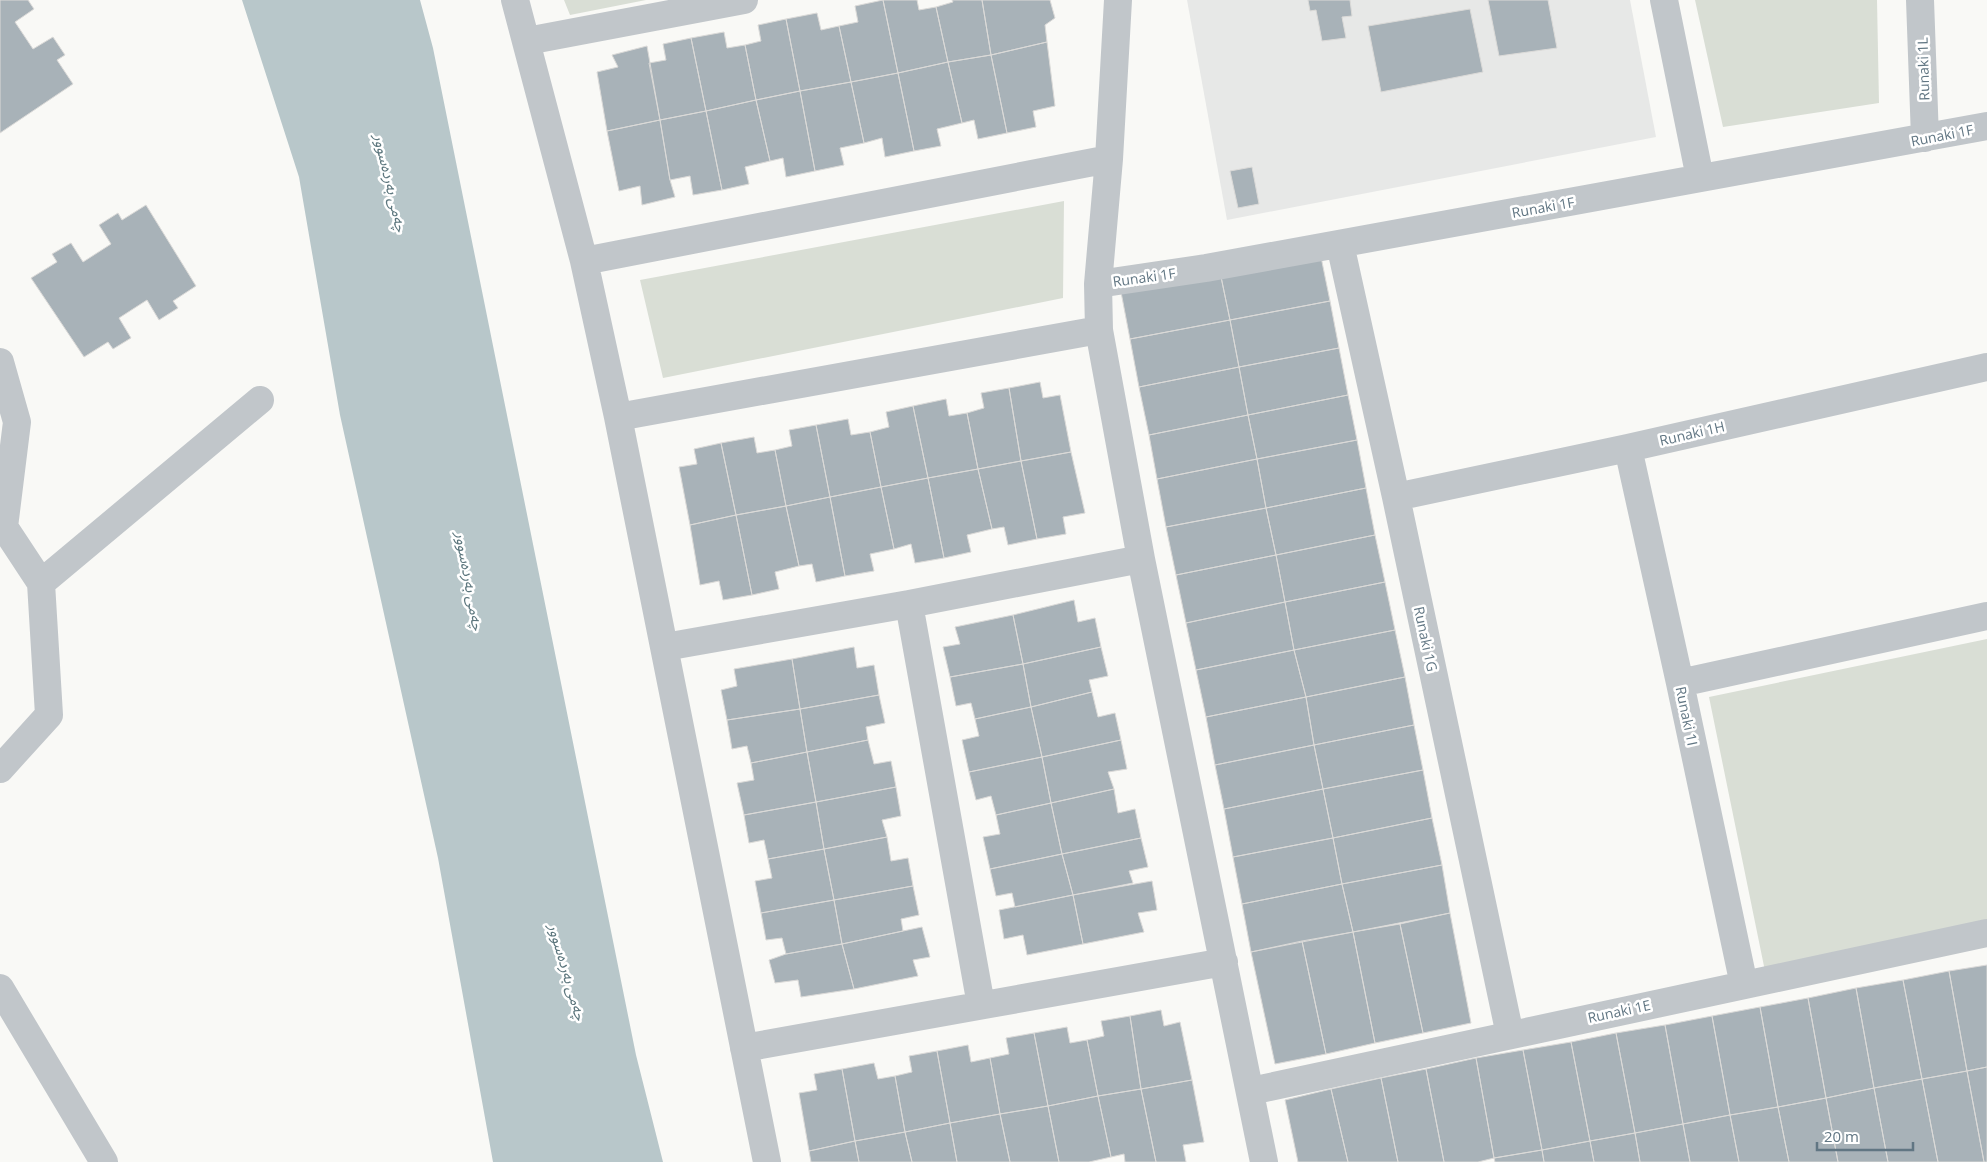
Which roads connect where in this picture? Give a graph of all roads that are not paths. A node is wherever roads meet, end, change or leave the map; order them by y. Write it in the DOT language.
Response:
graph roads {
  1 [pos="515,0"];
  2 [pos="744,0"];
  3 [pos="1118,0"];
  4 [pos="1664,0"];
  5 [pos="1920,0"];
  6 [pos="527,41"];
  7 [pos="1987,126"];
  8 [pos="1925,138"];
  9 [pos="1109,159"];
  10 [pos="1700,178"];
  11 [pos="1340,244"];
  12 [pos="584,261"];
  13 [pos="1098,284"];
  14 [pos="1099,330"];
  15 [pos="0,362"];
  16 [pos="1987,367"];
  17 [pos="260,400"];
  18 [pos="618,416"];
  19 [pos="1628,448"];
  20 [pos="1396,497"];
  21 [pos="1142,559"];
  22 [pos="41,583"];
  23 [pos="909,604"];
  24 [pos="1987,616"];
  25 [pos="665,647"];
  26 [pos="1680,683"];
  27 [pos="0,769"];
  28 [pos="1987,933"];
  29 [pos="1224,962"];
  30 [pos="1744,985"];
  31 [pos="0,988"];
  32 [pos="981,1005"];
  33 [pos="1510,1035"];
  34 [pos="744,1048"];
  35 [pos="1251,1090"];
  36 [pos="104,1162"];
  37 [pos="767,1162"];
  38 [pos="1264,1162"];
  1 -- 6 [label="street"];
  2 -- 6 [label="street"];
  3 -- 9 [label="street"];
  4 -- 10 [label="street"];
  5 -- 8 [label="street, Runaki 1L"];
  6 -- 12 [label="street"];
  7 -- 8 [label="street, Runaki 1F"];
  8 -- 10 [label="street, Runaki 1F"];
  9 -- 12 [label="street"];
  9 -- 13 [label="street"];
  10 -- 11 [label="street, Runaki 1F"];
  11 -- 13 [label="street, Runaki 1F"];
  11 -- 20 [label="street, Runaki 1G"];
  12 -- 18 [label="street"];
  13 -- 14 [label="street"];
  14 -- 18 [label="street"];
  14 -- 21 [label="street"];
  15 -- 22 [label="street"];
  16 -- 19 [label="street, Runaki 1H"];
  17 -- 22 [label="street"];
  18 -- 25 [label="street"];
  19 -- 20 [label="street, Runaki 1H"];
  19 -- 26 [label="street, Runaki 1I"];
  20 -- 33 [label="street, Runaki 1G"];
  21 -- 23 [label="street"];
  21 -- 29 [label="street"];
  22 -- 27 [label="street"];
  23 -- 25 [label="street"];
  23 -- 32 [label="street"];
  24 -- 26 [label="street"];
  25 -- 34 [label="street"];
  26 -- 30 [label="street, Runaki 1I"];
  28 -- 30 [label="street, Runaki 1E"];
  29 -- 32 [label="street"];
  29 -- 35 [label="street"];
  30 -- 33 [label="street, Runaki 1E"];
  31 -- 36 [label="street"];
  32 -- 34 [label="street"];
  33 -- 35 [label="street, Runaki 1E"];
  34 -- 37 [label="street"];
  35 -- 38 [label="street"];
}
